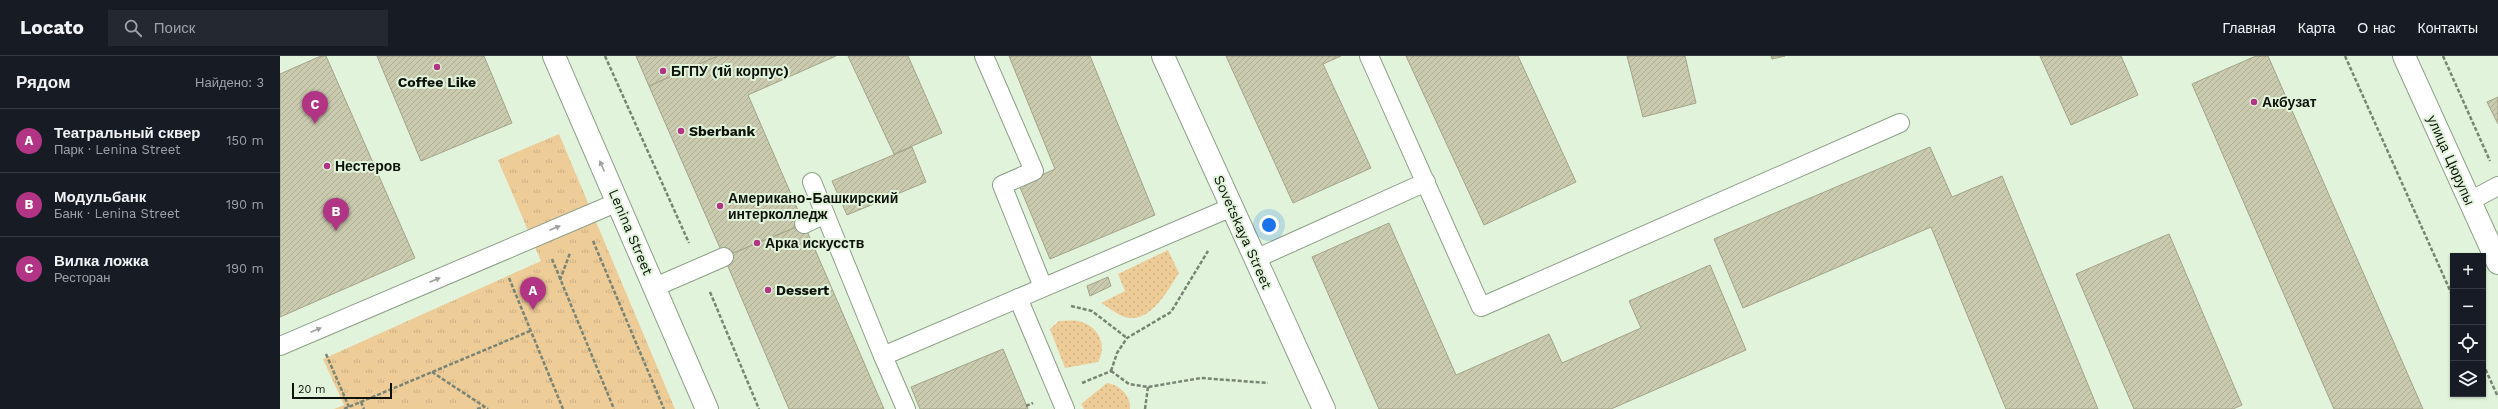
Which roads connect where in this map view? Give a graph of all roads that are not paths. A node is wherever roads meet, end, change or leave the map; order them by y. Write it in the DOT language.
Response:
graph roads {
  1 [pos="554,56"];
  2 [pos="984,56"];
  3 [pos="1163,56"];
  4 [pos="1369,56"];
  5 [pos="2404,56"];
  6 [pos="1900,123"];
  7 [pos="812,182"];
  8 [pos="1426,182"];
  9 [pos="2498,186"];
  10 [pos="2470,201"];
  11 [pos="618,202"];
  12 [pos="1232,207"];
  13 [pos="825,214"];
  14 [pos="804,224"];
  15 [pos="724,257"];
  16 [pos="1255,259"];
  17 [pos="2498,263"];
  18 [pos="654,287"];
  19 [pos="1043,287"];
  20 [pos="1018,298"];
  21 [pos="280,346"];
  22 [pos="883,356"];
  23 [pos="1320,408"];
  24 [pos="707,409"];
  25 [pos="906,409"];
  26 [pos="1065,409"];
  11 -- 1 [label="main road, Lenina Street, one-way"];
  2 -- 19 [label="lane"];
  3 -- 12 [label="main road, Sovetskaya Street"];
  4 -- 8 [label="lane"];
  5 -- 10 [label="main road, улица Цюрупы"];
  6 -- 8 [label="lane"];
  7 -- 13 [label="lane"];
  8 -- 16 [label="lane"];
  9 -- 10 [label="lane"];
  10 -- 17 [label="main road, улица Цюрупы"];
  11 -- 18 [label="main road, Lenina Street"];
  21 -- 11 [label="lane, one-way"];
  12 -- 16 [label="main road, Sovetskaya Street"];
  12 -- 19 [label="lane"];
  13 -- 14 [label="lane"];
  13 -- 22 [label="lane"];
  15 -- 18 [label="lane"];
  16 -- 23 [label="main road, Sovetskaya Street"];
  18 -- 24 [label="main road, Lenina Street"];
  19 -- 20 [label="lane"];
  20 -- 22 [label="lane"];
  20 -- 26 [label="lane"];
  22 -- 25 [label="lane"];
}
